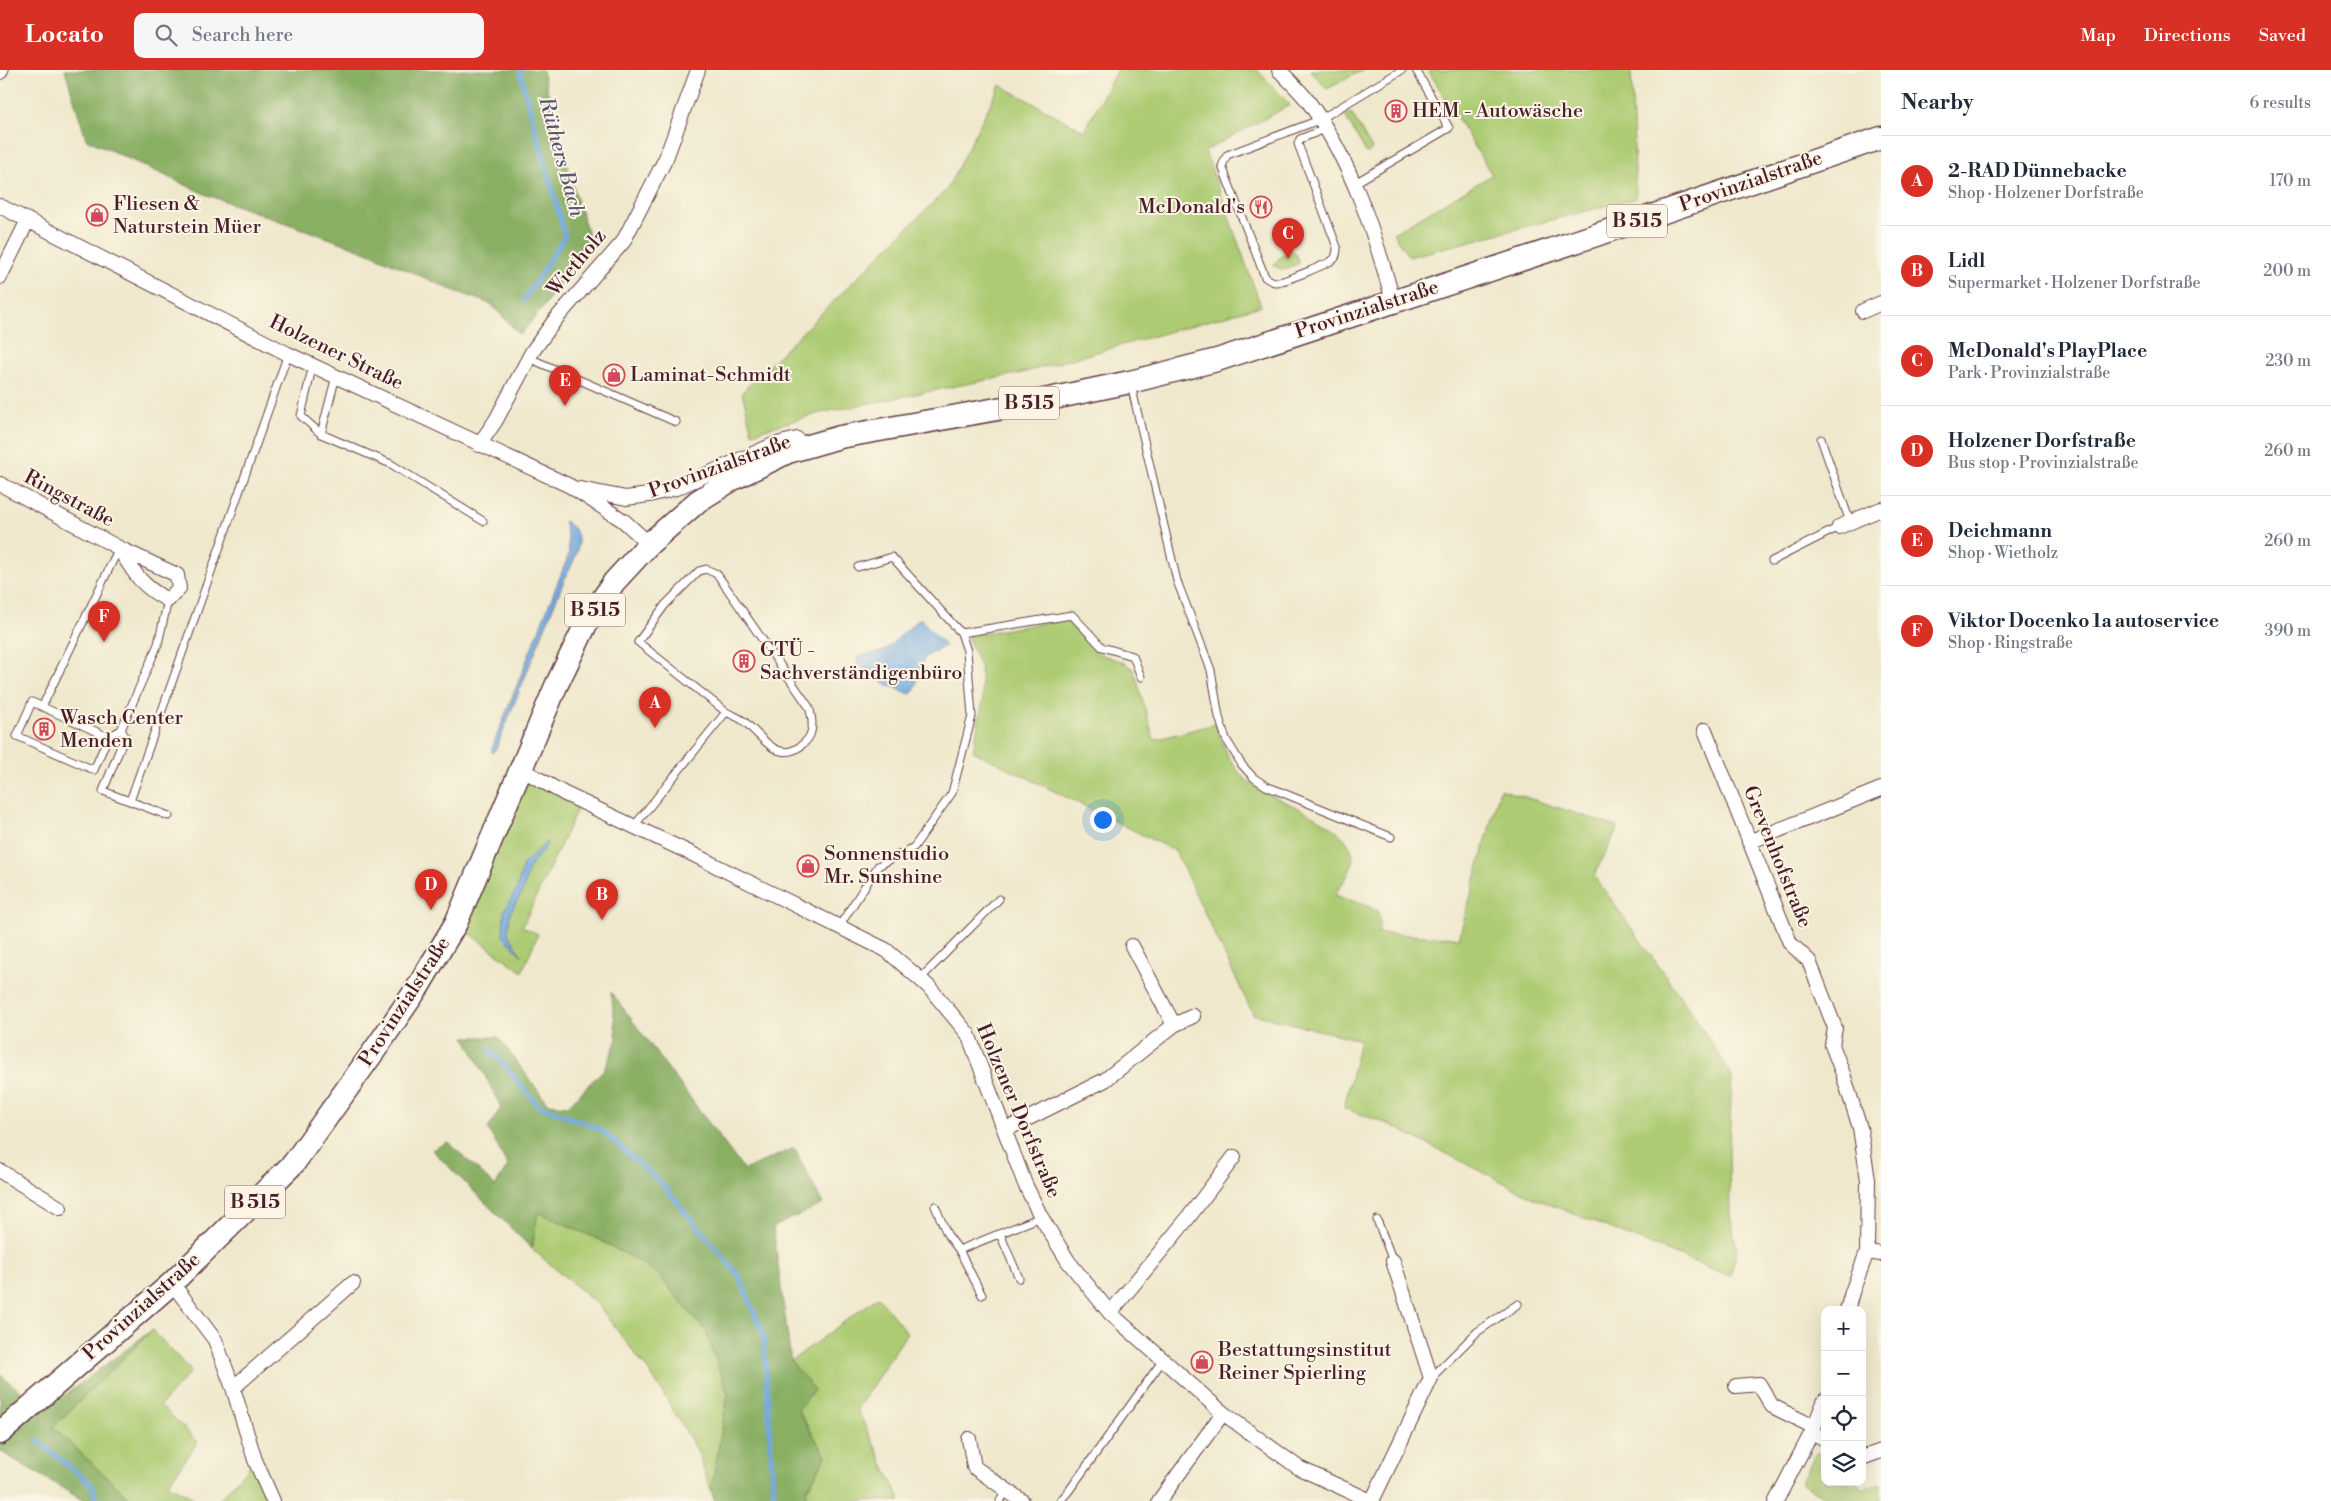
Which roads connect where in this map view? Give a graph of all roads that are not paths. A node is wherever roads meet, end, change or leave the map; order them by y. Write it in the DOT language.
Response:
graph roads {
  1 [pos="698,70"];
  2 [pos="1280,70"];
  3 [pos="1402,70"];
  4 [pos="1416,70"];
  5 [pos="1322,125"];
  6 [pos="1881,138"];
  7 [pos="1355,183"];
  8 [pos="0,206"];
  9 [pos="28,220"];
  10 [pos="0,277"];
  11 [pos="1393,301"];
  12 [pos="1881,302"];
  13 [pos="1863,311"];
  14 [pos="288,354"];
  15 [pos="530,358"];
  16 [pos="313,364"];
  17 [pos="336,375"];
  18 [pos="1130,382"];
  19 [pos="676,422"];
  20 [pos="321,434"];
  21 [pos="840,437"];
  22 [pos="1821,439"];
  23 [pos="479,445"];
  24 [pos="0,484"];
  25 [pos="570,486"];
  26 [pos="1881,509"];
  27 [pos="483,521"];
  28 [pos="1845,524"];
  29 [pos="649,544"];
  30 [pos="119,548"];
  31 [pos="1772,561"];
  32 [pos="858,567"];
  33 [pos="168,600"];
  34 [pos="960,633"];
  35 [pos="1141,677"];
  36 [pos="42,707"];
  37 [pos="726,712"];
  38 [pos="120,730"];
  39 [pos="1705,730"];
  40 [pos="108,737"];
  41 [pos="521,769"];
  42 [pos="1881,789"];
  43 [pos="130,802"];
  44 [pos="169,816"];
  45 [pos="634,826"];
  46 [pos="1391,837"];
  47 [pos="1750,842"];
  48 [pos="999,899"];
  49 [pos="838,928"];
  50 [pos="1132,946"];
  51 [pos="920,980"];
  52 [pos="1193,1016"];
  53 [pos="1174,1025"];
  54 [pos="1005,1130"];
  55 [pos="1234,1157"];
  56 [pos="0,1172"];
  57 [pos="935,1206"];
  58 [pos="60,1208"];
  59 [pos="1040,1217"];
  60 [pos="1377,1220"];
  61 [pos="1000,1234"];
  62 [pos="959,1250"];
  63 [pos="1874,1253"];
  64 [pos="1392,1262"];
  65 [pos="1019,1278"];
  66 [pos="172,1283"];
  67 [pos="353,1283"];
  68 [pos="982,1296"];
  69 [pos="1518,1304"];
  70 [pos="1849,1306"];
  71 [pos="1110,1313"];
  72 [pos="1163,1360"];
  73 [pos="1431,1378"];
  74 [pos="1736,1386"];
  75 [pos="233,1388"];
  76 [pos="1821,1410"];
  77 [pos="1222,1413"];
  78 [pos="1813,1430"];
  79 [pos="0,1433"];
  80 [pos="1821,1436"];
  81 [pos="969,1439"];
  82 [pos="1881,1451"];
  83 [pos="1866,1457"];
  84 [pos="1003,1496"];
  85 [pos="273,1501"];
  86 [pos="1022,1501"];
  87 [pos="1060,1501"];
  88 [pos="1159,1501"];
  89 [pos="1371,1501"];
  90 [pos="1776,1501"];
  1 -- 15 [label="street, Wietholz"];
  2 -- 5 [label="street"];
  3 -- 5 [label="lane"];
  4 -- 7 [label="lane"];
  5 -- 5 [label="lane"];
  5 -- 7 [label="street"];
  6 -- 11 [label="main road, Provinzialstraße / B 515"];
  7 -- 11 [label="street"];
  8 -- 9 [label="street, Holzener Straße"];
  9 -- 10 [label="street"];
  9 -- 14 [label="street, Holzener Straße"];
  11 -- 18 [label="main road, Provinzialstraße / B 515"];
  12 -- 13 [label="street"];
  14 -- 16 [label="street, Holzener Straße"];
  14 -- 43 [label="lane"];
  15 -- 19 [label="lane"];
  15 -- 23 [label="street, Wietholz"];
  16 -- 17 [label="street, Holzener Straße"];
  16 -- 20 [label="lane"];
  17 -- 20 [label="lane"];
  17 -- 23 [label="street, Holzener Straße"];
  18 -- 21 [label="main road, Provinzialstraße / B 515"];
  18 -- 46 [label="lane"];
  20 -- 27 [label="lane"];
  21 -- 25 [label="street, Provinzialstraße"];
  21 -- 29 [label="main road, Provinzialstraße / B 515"];
  22 -- 28 [label="lane"];
  23 -- 25 [label="street, Holzener Straße"];
  24 -- 30 [label="street, Ringstraße"];
  25 -- 29 [label="street, Holzener Straße"];
  26 -- 28 [label="street"];
  28 -- 31 [label="lane"];
  29 -- 41 [label="main road, Provinzialstraße / B 515"];
  30 -- 33 [label="street, Ringstraße"];
  30 -- 33 [label="street, Ringstraße"];
  30 -- 36 [label="lane"];
  32 -- 34 [label="lane"];
  33 -- 38 [label="lane"];
  34 -- 35 [label="lane"];
  34 -- 49 [label="lane"];
  36 -- 40 [label="lane"];
  36 -- 40 [label="lane"];
  37 -- 37 [label="lane"];
  37 -- 45 [label="lane"];
  38 -- 40 [label="lane"];
  38 -- 43 [label="lane"];
  39 -- 47 [label="street, Grevenhofstraße"];
  41 -- 45 [label="street, Holzener Dorfstraße"];
  41 -- 66 [label="main road, Provinzialstraße / B 515"];
  42 -- 47 [label="street"];
  43 -- 44 [label="lane"];
  45 -- 49 [label="street, Holzener Dorfstraße"];
  47 -- 63 [label="street, Grevenhofstraße"];
  48 -- 51 [label="lane"];
  49 -- 51 [label="street, Holzener Dorfstraße"];
  50 -- 53 [label="street"];
  51 -- 54 [label="street, Holzener Dorfstraße"];
  52 -- 53 [label="street"];
  53 -- 54 [label="street"];
  54 -- 59 [label="street, Holzener Dorfstraße"];
  55 -- 71 [label="street"];
  56 -- 58 [label="street"];
  57 -- 62 [label="lane"];
  59 -- 61 [label="lane"];
  59 -- 71 [label="street, Holzener Dorfstraße"];
  60 -- 64 [label="lane"];
  61 -- 62 [label="lane"];
  61 -- 65 [label="lane"];
  62 -- 68 [label="lane"];
  63 -- 70 [label="street, Grevenhofstraße"];
  64 -- 73 [label="street"];
  66 -- 75 [label="street"];
  66 -- 79 [label="main road, Provinzialstraße / B 515"];
  67 -- 75 [label="street"];
  69 -- 73 [label="lane"];
  71 -- 72 [label="street, Holzener Dorfstraße"];
  72 -- 77 [label="street, Holzener Dorfstraße"];
  72 -- 87 [label="lane"];
  73 -- 89 [label="street, Holzener Dorfstraße"];
  74 -- 78 [label="street"];
  75 -- 85 [label="street"];
  76 -- 78 [label="street"];
  77 -- 88 [label="street"];
  77 -- 89 [label="street, Holzener Dorfstraße"];
  78 -- 80 [label="street"];
  78 -- 90 [label="street"];
  81 -- 84 [label="street"];
  82 -- 83 [label="street"];
  84 -- 86 [label="street"];
}
